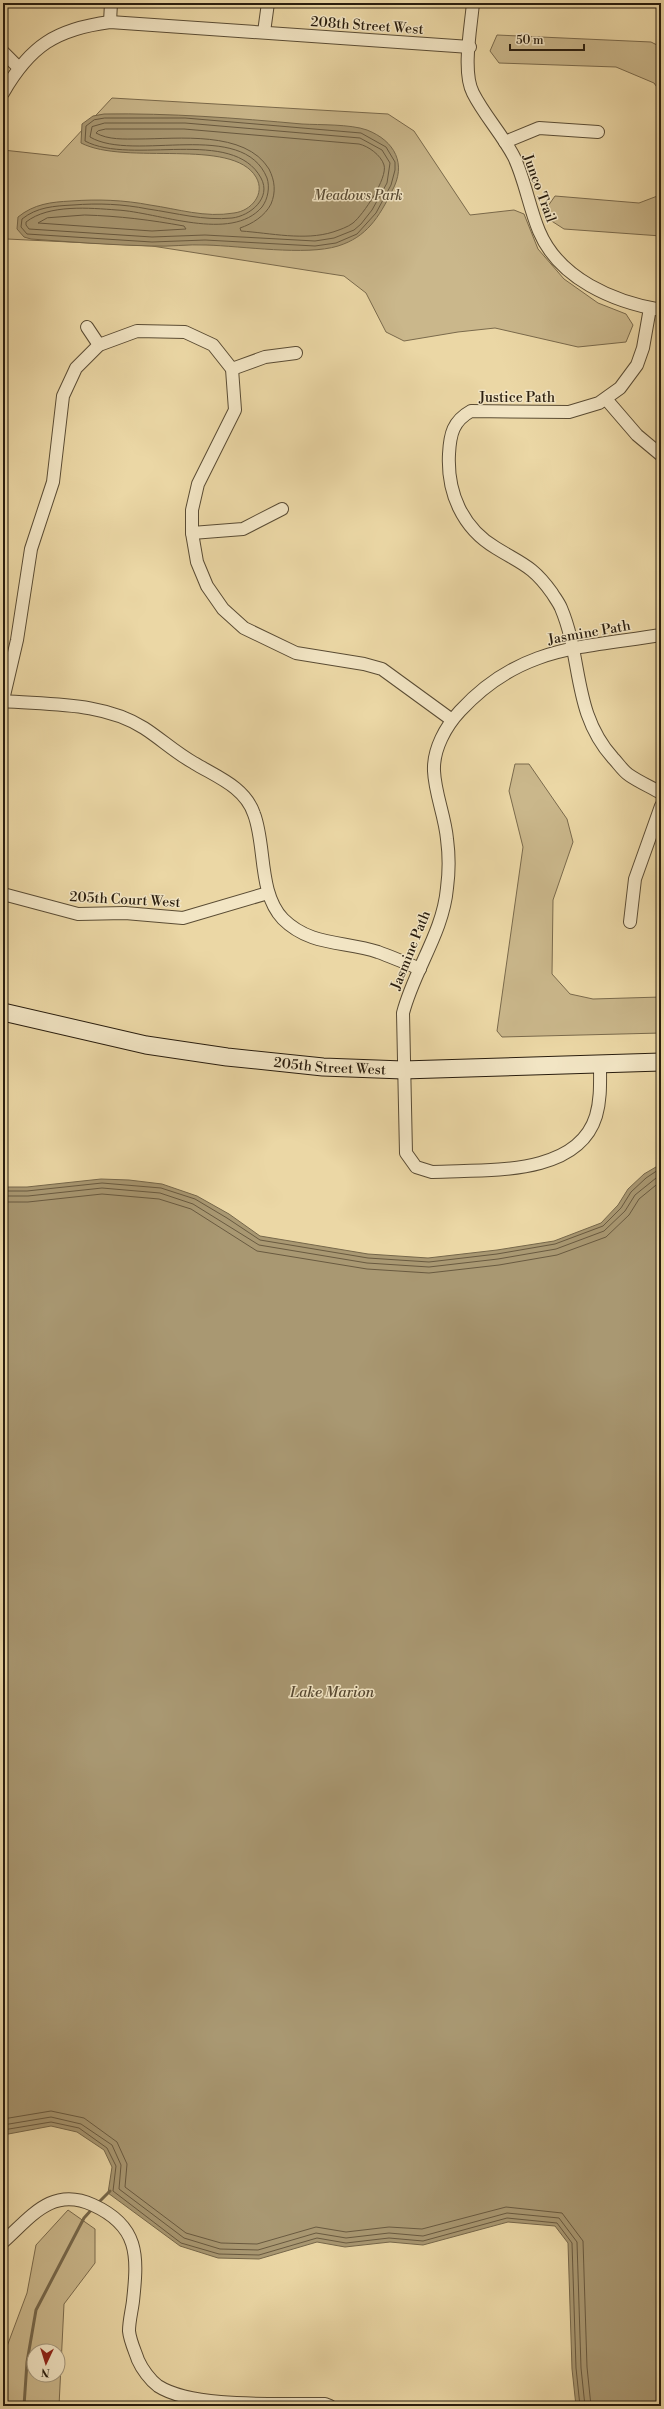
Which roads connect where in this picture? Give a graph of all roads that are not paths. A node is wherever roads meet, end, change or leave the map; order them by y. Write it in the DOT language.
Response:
graph roads {
  1 [pos="112,3"];
  2 [pos="268,3"];
  3 [pos="473,3"];
  4 [pos="110,22"];
  5 [pos="264,32"];
  6 [pos="470,48"];
  7 [pos="3,52"];
  8 [pos="18,68"];
  9 [pos="3,93"];
  10 [pos="598,132"];
  11 [pos="505,142"];
  12 [pos="656,309"];
  13 [pos="86,327"];
  14 [pos="99,345"];
  15 [pos="296,353"];
  16 [pos="232,369"];
  17 [pos="606,399"];
  18 [pos="661,454"];
  19 [pos="282,508"];
  20 [pos="192,534"];
  21 [pos="661,635"];
  22 [pos="572,647"];
  23 [pos="3,700"];
  24 [pos="452,720"];
  25 [pos="661,793"];
  26 [pos="661,806"];
  27 [pos="268,893"];
  28 [pos="3,894"];
  29 [pos="630,922"];
  30 [pos="420,969"];
  31 [pos="3,1012"];
  32 [pos="661,1062"];
  33 [pos="600,1064"];
  34 [pos="403,1070"];
  35 [pos="3,2242"];
  36 [pos="224,2404"];
  37 [pos="330,2406"];
  1 -- 4 [label="street"];
  2 -- 5 [label="street"];
  3 -- 6 [label="street, Junco Trail"];
  4 -- 5 [label="street, 208th Street West"];
  4 -- 8 [label="street, 208th Street West"];
  5 -- 6 [label="street, 208th Street West"];
  6 -- 11 [label="street, Junco Trail"];
  7 -- 8 [label="street"];
  8 -- 9 [label="street, 208th Street West"];
  10 -- 11 [label="street"];
  11 -- 12 [label="street, Junco Trail"];
  12 -- 17 [label="street, Justice Path"];
  13 -- 14 [label="street"];
  14 -- 16 [label="street"];
  14 -- 23 [label="street"];
  15 -- 16 [label="street"];
  16 -- 20 [label="street"];
  17 -- 18 [label="street"];
  17 -- 22 [label="street, Justice Path"];
  19 -- 20 [label="street"];
  20 -- 24 [label="street"];
  21 -- 22 [label="street, Jasmine Path"];
  22 -- 24 [label="street, Jasmine Path"];
  22 -- 25 [label="street, Justice Path"];
  23 -- 27 [label="street"];
  24 -- 30 [label="street, Jasmine Path"];
  26 -- 29 [label="street"];
  27 -- 28 [label="street, 205th Court West"];
  27 -- 30 [label="street"];
  30 -- 34 [label="street, Jasmine Path"];
  31 -- 34 [label="street, 205th Street West"];
  32 -- 33 [label="street, 205th Street West"];
  33 -- 34 [label="street, 205th Street West"];
  33 -- 34 [label="street, Jasmine Path"];
  35 -- 36 [label="street"];
  36 -- 37 [label="street"];
}
